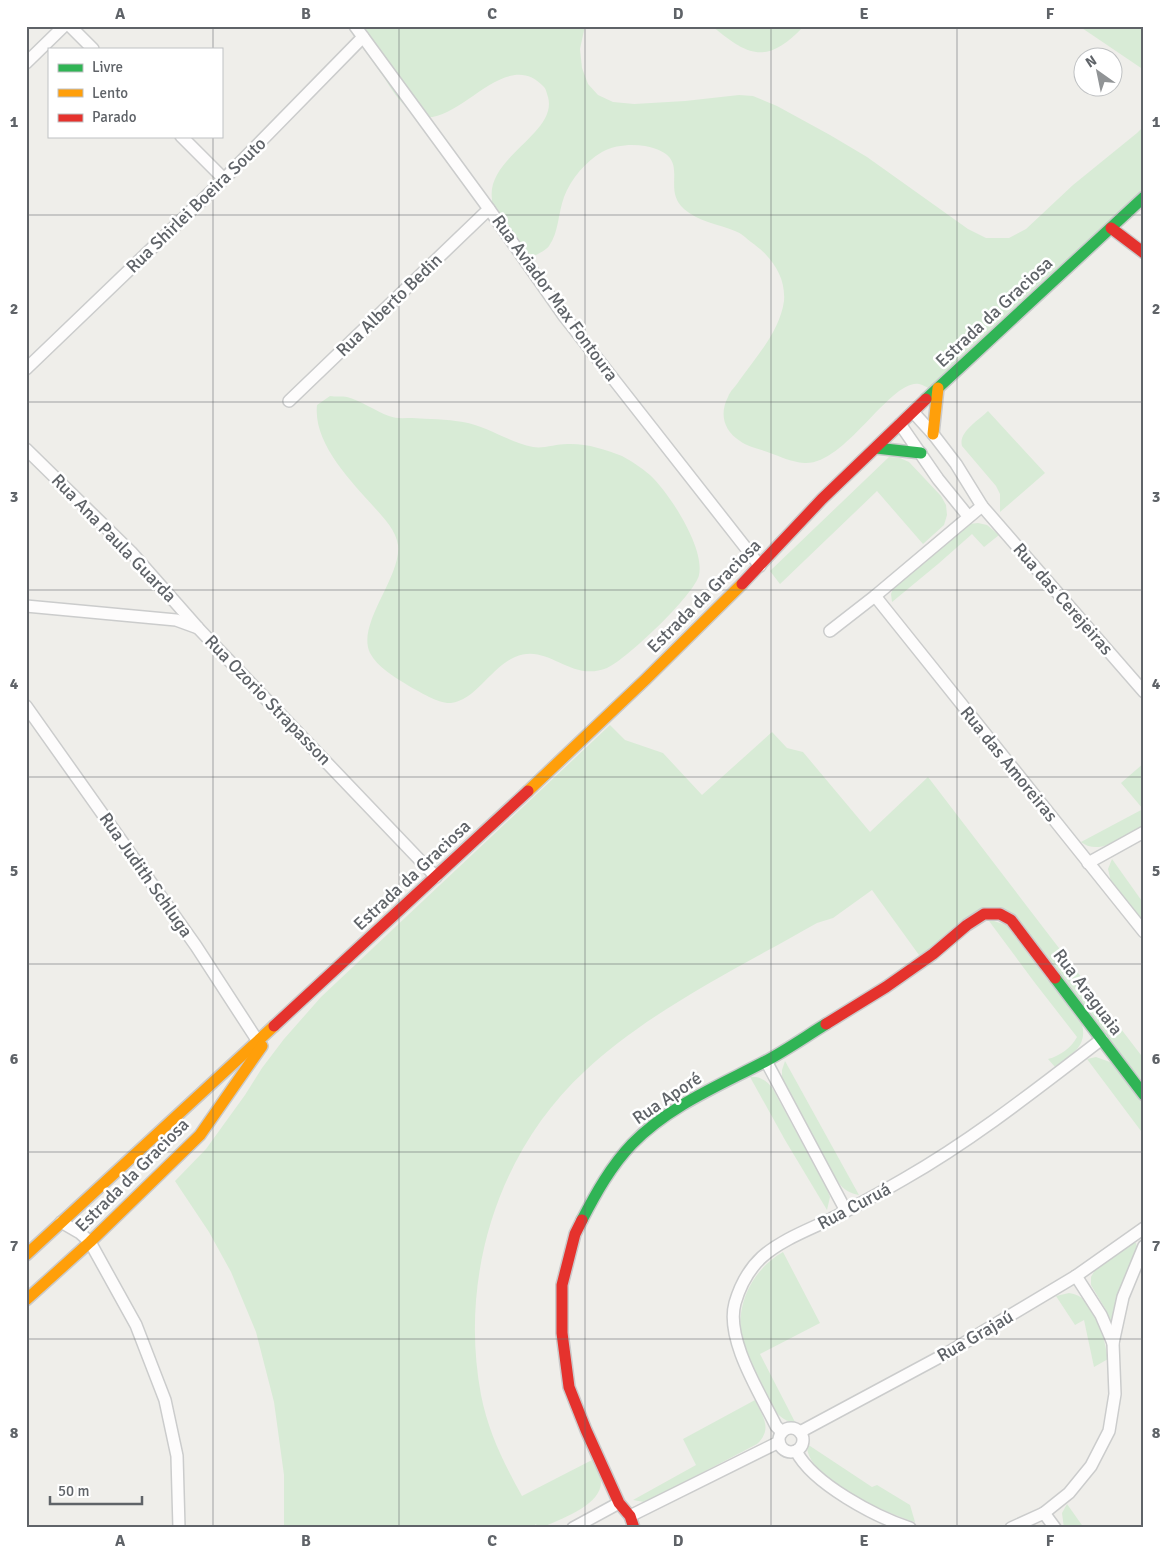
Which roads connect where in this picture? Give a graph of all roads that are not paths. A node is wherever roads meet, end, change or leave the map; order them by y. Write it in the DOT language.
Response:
graph roads {
  1 [pos="64,26"];
  2 [pos="70,26"];
  3 [pos="355,26"];
  4 [pos="363,37"];
  5 [pos="92,48"];
  6 [pos="26,63"];
  7 [pos="183,138"];
  8 [pos="224,179"];
  9 [pos="1144,197"];
  10 [pos="490,209"];
  11 [pos="1111,228"];
  12 [pos="1144,252"];
  13 [pos="26,368"];
  14 [pos="938,388"];
  15 [pos="289,401"];
  16 [pos="913,412"];
  17 [pos="900,424"];
  18 [pos="933,434"];
  19 [pos="876,448"];
  20 [pos="26,450"];
  21 [pos="921,453"];
  22 [pos="982,506"];
  23 [pos="968,516"];
  24 [pos="760,566"];
  25 [pos="875,596"];
  26 [pos="26,606"];
  27 [pos="198,628"];
  28 [pos="830,631"];
  29 [pos="1144,692"];
  30 [pos="26,706"];
  31 [pos="1144,832"];
  32 [pos="1088,863"];
  33 [pos="436,877"];
  34 [pos="1000,914"];
  35 [pos="1144,932"];
  36 [pos="1102,1039"];
  37 [pos="259,1044"];
  38 [pos="766,1061"];
  39 [pos="1144,1095"];
  40 [pos="846,1211"];
  41 [pos="61,1222"];
  42 [pos="1144,1228"];
  43 [pos="90,1242"];
  44 [pos="1144,1246"];
  45 [pos="26,1255"];
  46 [pos="1076,1276"];
  47 [pos="26,1300"];
  48 [pos="1113,1343"];
  49 [pos="800,1432"];
  50 [pos="780,1437"];
  51 [pos="796,1451"];
  52 [pos="619,1503"];
  53 [pos="1044,1513"];
  54 [pos="630,1516"];
  55 [pos="180,1528"];
  56 [pos="573,1528"];
  57 [pos="634,1528"];
  58 [pos="910,1528"];
  59 [pos="1011,1528"];
  60 [pos="1055,1528"];
  1 -- 6 [label="street"];
  2 -- 5 [label="street"];
  3 -- 4 [label="street, Rua Aviador Max Fontoura"];
  4 -- 8 [label="street, Rua Shirlei Boeira Souto"];
  4 -- 10 [label="street, Rua Aviador Max Fontoura"];
  7 -- 8 [label="street"];
  8 -- 13 [label="street, Rua Shirlei Boeira Souto"];
  9 -- 11 [label="main road, Estrada da Graciosa"];
  10 -- 15 [label="street, Rua Alberto Bedin"];
  10 -- 24 [label="street, Rua Aviador Max Fontoura"];
  11 -- 12 [label="main road"];
  11 -- 14 [label="main road, Estrada da Graciosa"];
  14 -- 16 [label="main road, Estrada da Graciosa"];
  14 -- 18 [label="main road"];
  16 -- 17 [label="main road, Estrada da Graciosa"];
  16 -- 18 [label="street, Rua das Cerejeiras"];
  17 -- 19 [label="main road, Estrada da Graciosa"];
  17 -- 21 [label="street"];
  18 -- 22 [label="street, Rua das Cerejeiras"];
  19 -- 21 [label="main road"];
  19 -- 24 [label="main road, Estrada da Graciosa"];
  20 -- 27 [label="street, Rua Ana Paula Guarda"];
  21 -- 23 [label="street"];
  22 -- 23 [label="street"];
  22 -- 29 [label="street, Rua das Cerejeiras"];
  23 -- 25 [label="street"];
  24 -- 33 [label="main road, Estrada da Graciosa"];
  25 -- 28 [label="street"];
  25 -- 32 [label="street, Rua das Amoreiras"];
  26 -- 27 [label="street, Rua Ozorio Strapasson"];
  27 -- 33 [label="street, Rua Ozorio Strapasson"];
  30 -- 37 [label="street, Rua Judith Schluga"];
  31 -- 32 [label="street"];
  32 -- 35 [label="street, Rua das Amoreiras"];
  33 -- 37 [label="main road, Estrada da Graciosa"];
  34 -- 36 [label="main road, Rua Araguaia"];
  34 -- 38 [label="main road, Rua Aporé"];
  36 -- 39 [label="main road, Rua Araguaia"];
  36 -- 40 [label="street, Rua Curuá"];
  37 -- 41 [label="main road, Estrada da Graciosa"];
  37 -- 43 [label="main road, Estrada da Graciosa"];
  38 -- 40 [label="street"];
  38 -- 52 [label="main road, Rua Aporé"];
  40 -- 50 [label="street, Rua Curuá"];
  41 -- 43 [label="street"];
  41 -- 45 [label="main road, Estrada da Graciosa"];
  42 -- 46 [label="street, Rua Grajaú"];
  43 -- 47 [label="main road, Estrada da Graciosa"];
  43 -- 55 [label="street"];
  44 -- 48 [label="street"];
  46 -- 48 [label="street"];
  46 -- 49 [label="street, Rua Grajaú"];
  48 -- 53 [label="street"];
  49 -- 50 [label="street"];
  49 -- 51 [label="street"];
  50 -- 51 [label="street"];
  50 -- 54 [label="street"];
  51 -- 58 [label="street"];
  52 -- 54 [label="main road, Rua Aporé"];
  52 -- 56 [label="street"];
  53 -- 59 [label="street"];
  53 -- 60 [label="street"];
  54 -- 57 [label="main road"];
}
